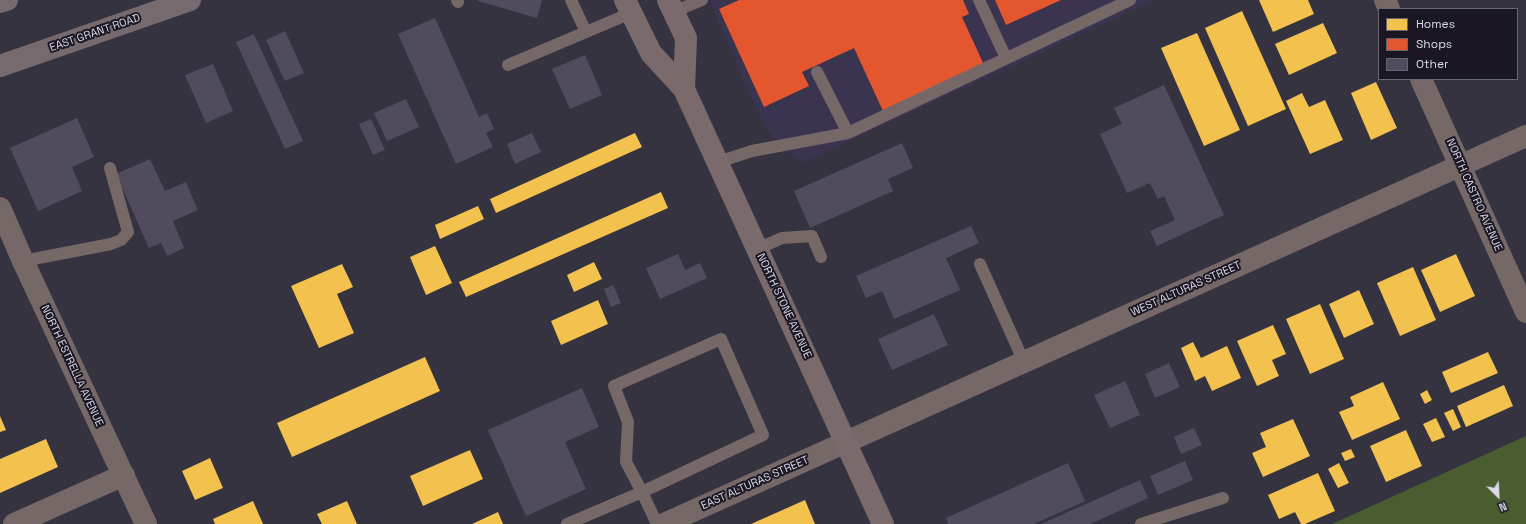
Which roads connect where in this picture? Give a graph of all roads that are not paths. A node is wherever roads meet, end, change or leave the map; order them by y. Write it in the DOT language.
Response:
graph roads {
  1 [pos="7,0"];
  2 [pos="190,0"];
  3 [pos="571,0"];
  4 [pos="702,0"];
  5 [pos="979,0"];
  6 [pos="1130,0"];
  7 [pos="0,2"];
  8 [pos="628,6"];
  9 [pos="671,6"];
  10 [pos="586,32"];
  11 [pos="1006,58"];
  12 [pos="508,65"];
  13 [pos="0,66"];
  14 [pos="817,72"];
  15 [pos="1421,80"];
  16 [pos="684,89"];
  17 [pos="848,133"];
  18 [pos="1526,136"];
  19 [pos="718,162"];
  20 [pos="1460,165"];
  21 [pos="110,168"];
  22 [pos="0,208"];
  23 [pos="757,248"];
  24 [pos="821,256"];
  25 [pos="23,261"];
  26 [pos="980,264"];
  27 [pos="1526,312"];
  28 [pos="1024,362"];
  29 [pos="846,442"];
  30 [pos="124,475"];
  31 [pos="642,492"];
  32 [pos="1223,498"];
  33 [pos="14,524"];
  34 [pos="146,524"];
  35 [pos="567,524"];
  36 [pos="657,524"];
  37 [pos="664,524"];
  38 [pos="883,524"];
  39 [pos="1141,524"];
  1 -- 7 [label="main road"];
  2 -- 13 [label="main road, EAST GRANT ROAD"];
  3 -- 10 [label="lane"];
  4 -- 9 [label="lane"];
  5 -- 11 [label="lane"];
  6 -- 11 [label="lane"];
  8 -- 10 [label="lane"];
  8 -- 16 [label="main road, NORTH STONE AVENUE"];
  9 -- 16 [label="main road, NORTH STONE AVENUE"];
  10 -- 12 [label="lane"];
  11 -- 17 [label="lane"];
  14 -- 17 [label="lane"];
  15 -- 20 [label="street, NORTH CASTRO AVENUE"];
  16 -- 19 [label="main road, NORTH STONE AVENUE"];
  17 -- 19 [label="lane"];
  18 -- 20 [label="street, WEST ALTURAS STREET"];
  19 -- 23 [label="main road, NORTH STONE AVENUE"];
  20 -- 27 [label="street, NORTH CASTRO AVENUE"];
  20 -- 28 [label="street, WEST ALTURAS STREET"];
  21 -- 25 [label="lane"];
  22 -- 25 [label="street, NORTH ESTRELLA AVENUE"];
  23 -- 24 [label="lane"];
  23 -- 29 [label="main road, NORTH STONE AVENUE"];
  25 -- 30 [label="street, NORTH ESTRELLA AVENUE"];
  26 -- 28 [label="lane"];
  28 -- 29 [label="street, WEST ALTURAS STREET"];
  29 -- 37 [label="street, EAST ALTURAS STREET"];
  29 -- 38 [label="main road, NORTH STONE AVENUE"];
  30 -- 33 [label="street"];
  30 -- 34 [label="street, NORTH ESTRELLA AVENUE"];
  31 -- 31 [label="lane"];
  31 -- 35 [label="lane"];
  31 -- 36 [label="lane"];
  32 -- 39 [label="lane"];
}
